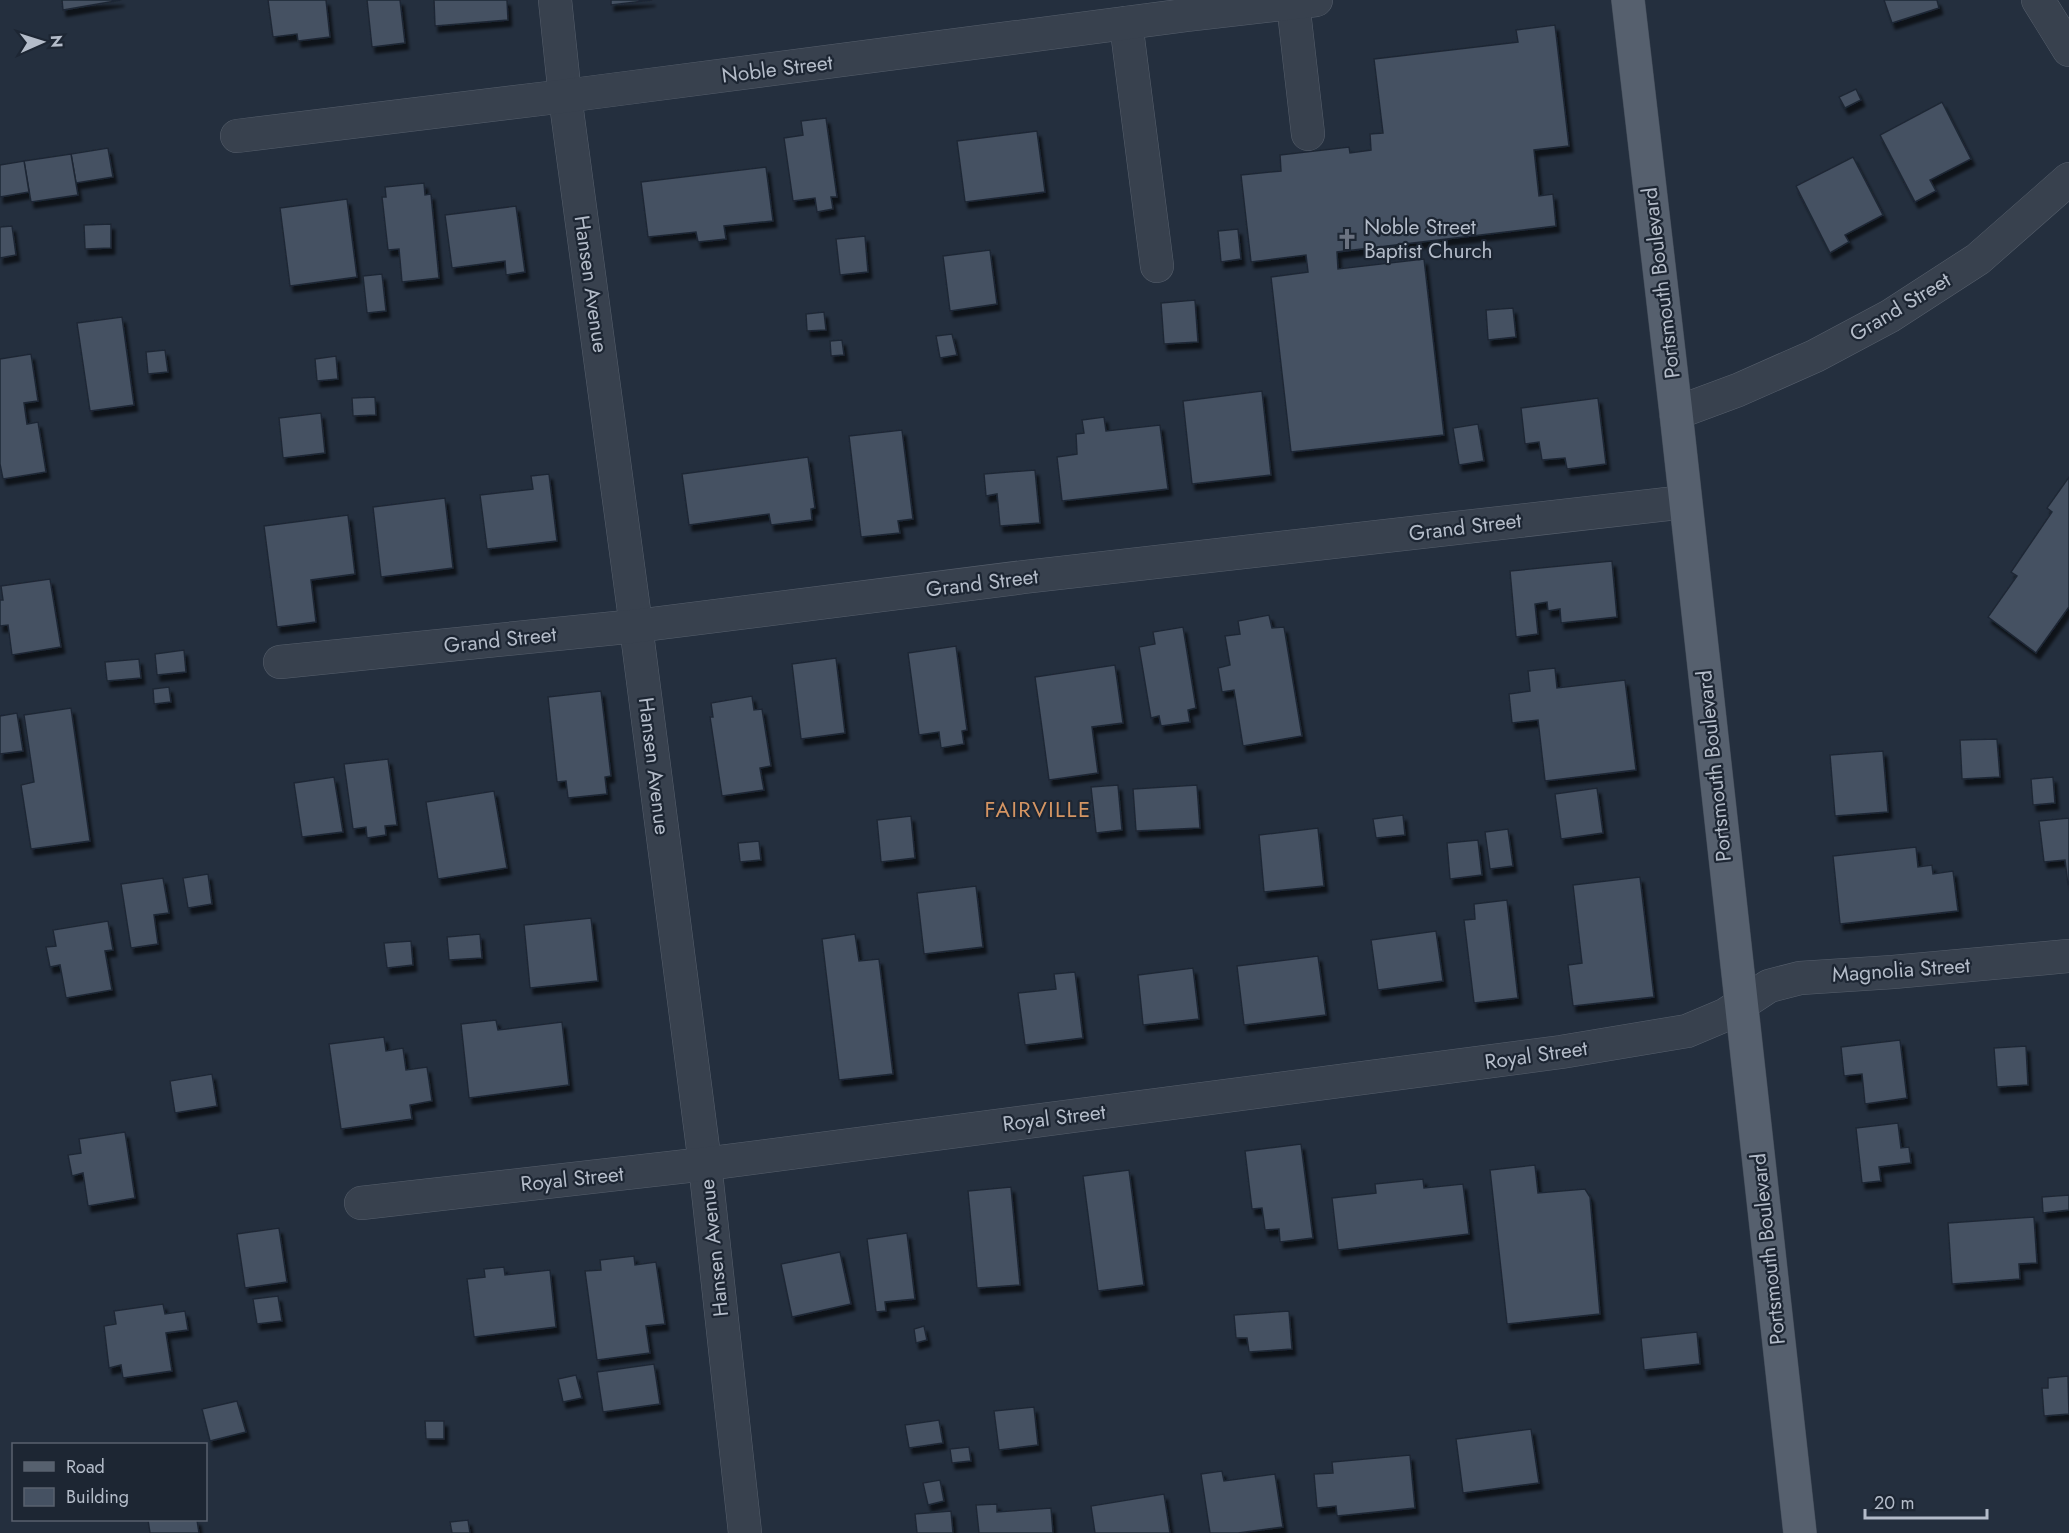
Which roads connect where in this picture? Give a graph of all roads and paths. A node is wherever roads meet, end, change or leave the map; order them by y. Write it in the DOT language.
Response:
graph roads {
  1 [pos="555,0"];
  2 [pos="1628,0"];
  3 [pos="2038,0"];
  4 [pos="1305,1"];
  5 [pos="1250,4"];
  6 [pos="1126,23"];
  7 [pos="2069,50"];
  8 [pos="566,96"];
  9 [pos="1308,134"];
  10 [pos="237,136"];
  11 [pos="2069,179"];
  12 [pos="1157,266"];
  13 [pos="1676,413"];
  14 [pos="1685,502"];
  15 [pos="636,626"];
  16 [pos="280,662"];
  17 [pos="2069,956"];
  18 [pos="1740,1005"];
  19 [pos="705,1164"];
  20 [pos="361,1203"];
  21 [pos="745,1533"];
  22 [pos="1800,1533"];
  1 -- 8 [label="street, Hansen Avenue"];
  2 -- 13 [label="main road, Portsmouth Boulevard"];
  3 -- 7 [label="street"];
  4 -- 5 [label="street, Noble Street"];
  4 -- 9 [label="street"];
  5 -- 6 [label="street, Noble Street"];
  6 -- 8 [label="street, Noble Street"];
  6 -- 12 [label="street"];
  8 -- 10 [label="street, Noble Street"];
  8 -- 15 [label="street, Hansen Avenue"];
  11 -- 13 [label="street, Grand Street"];
  13 -- 14 [label="main road, Portsmouth Boulevard"];
  14 -- 15 [label="street, Grand Street"];
  14 -- 18 [label="main road, Portsmouth Boulevard"];
  15 -- 16 [label="street, Grand Street"];
  15 -- 19 [label="street, Hansen Avenue"];
  17 -- 18 [label="street, Magnolia Street"];
  18 -- 19 [label="street, Royal Street"];
  18 -- 22 [label="main road, Portsmouth Boulevard"];
  19 -- 20 [label="street, Royal Street"];
  19 -- 21 [label="street, Hansen Avenue"];
}
